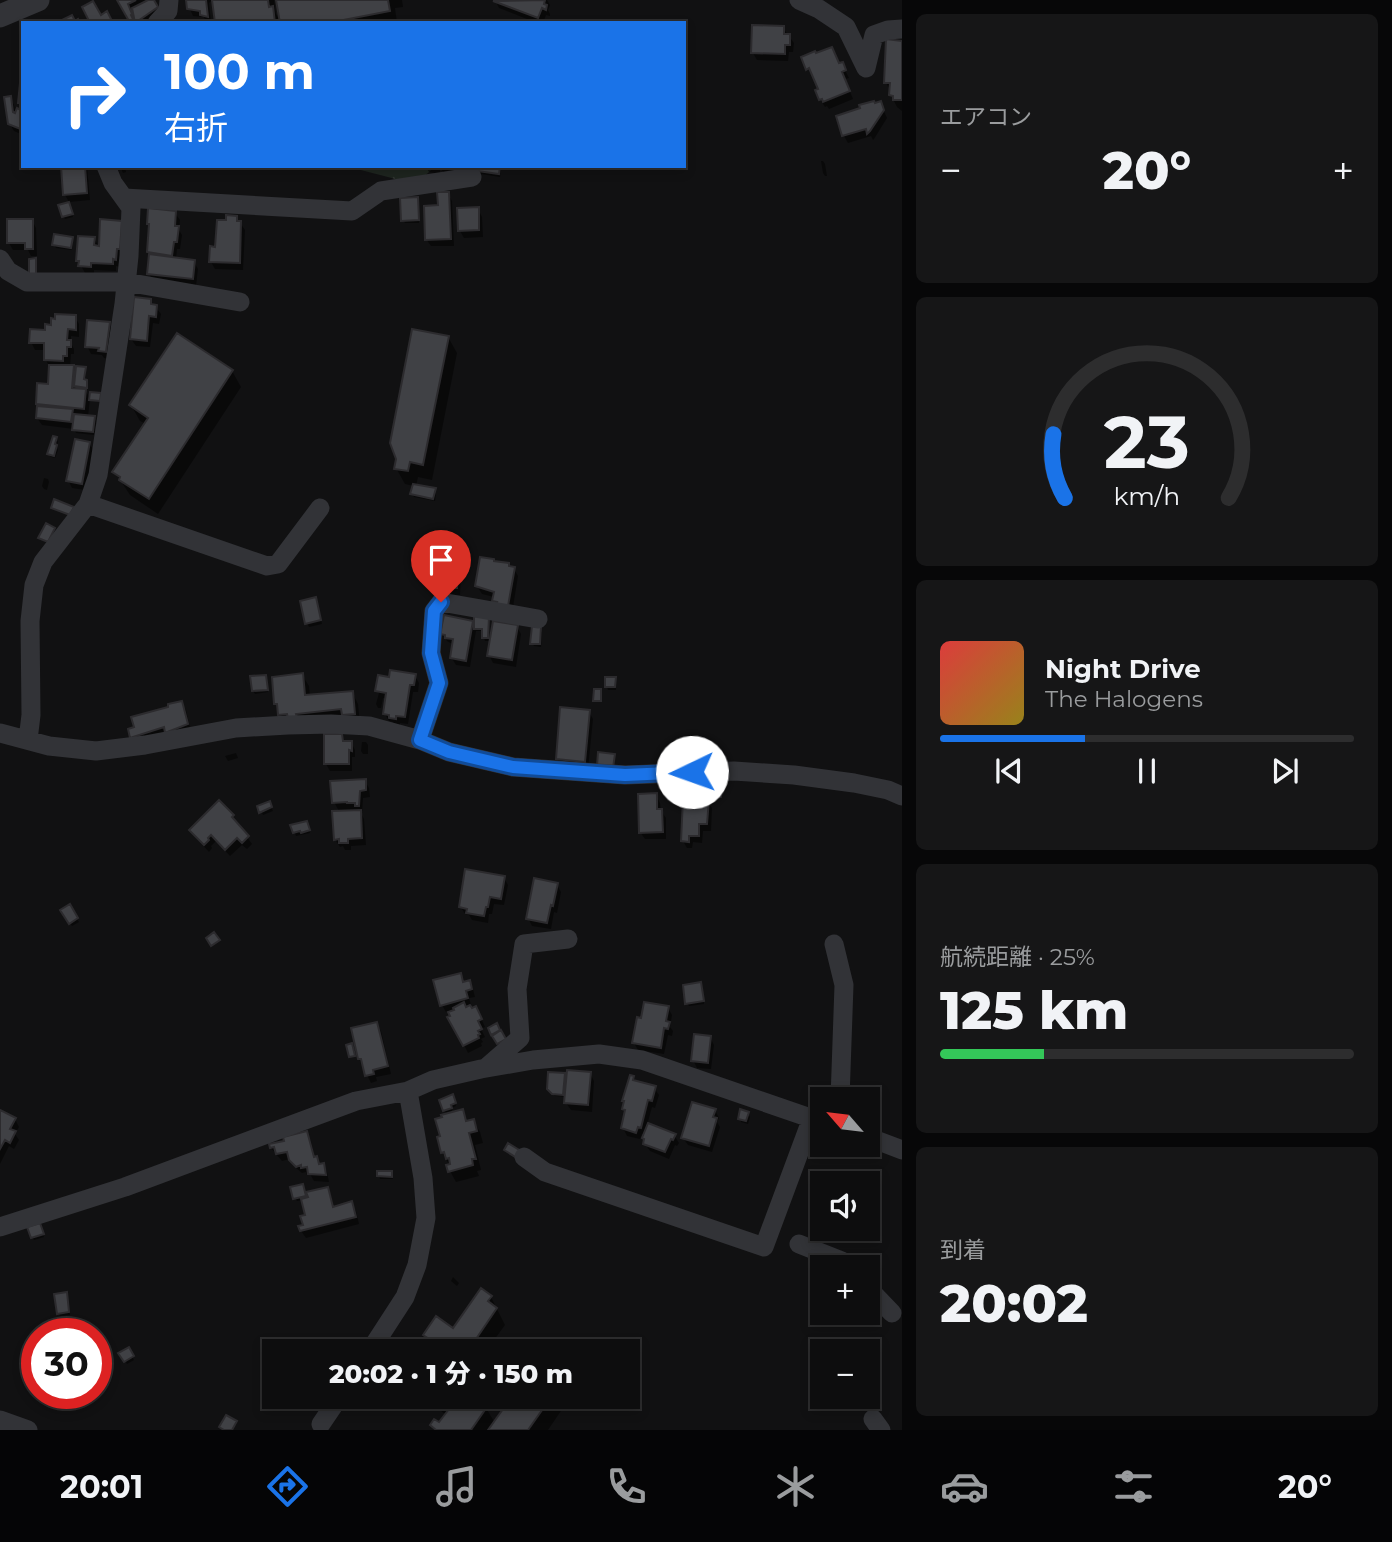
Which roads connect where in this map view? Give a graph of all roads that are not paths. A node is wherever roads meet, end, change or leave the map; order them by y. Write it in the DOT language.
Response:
graph roads {
  1 [pos="38,0"];
  2 [pos="169,0"];
  3 [pos="799,0"];
  4 [pos="0,16"];
  5 [pos="159,21"];
  6 [pos="902,29"];
  7 [pos="107,168"];
  8 [pos="472,177"];
  9 [pos="124,198"];
  10 [pos="0,259"];
  11 [pos="126,282"];
  12 [pos="240,302"];
  13 [pos="88,504"];
  14 [pos="320,508"];
  15 [pos="538,620"];
  16 [pos="0,733"];
  17 [pos="28,740"];
  18 [pos="420,740"];
  19 [pos="902,796"];
  20 [pos="568,939"];
  21 [pos="834,944"];
  22 [pos="487,1068"];
  23 [pos="840,1087"];
  24 [pos="408,1091"];
  25 [pos="810,1118"];
  26 [pos="810,1137"];
  27 [pos="880,1142"];
  28 [pos="902,1150"];
  29 [pos="524,1157"];
  30 [pos="0,1227"];
  31 [pos="799,1244"];
  32 [pos="827,1255"];
  33 [pos="880,1298"];
  34 [pos="899,1315"];
  35 [pos="378,1339"];
  36 [pos="331,1409"];
  37 [pos="0,1420"];
  38 [pos="321,1424"];
  39 [pos="28,1430"];
  1 -- 4 [label="street"];
  2 -- 5 [label="street"];
  3 -- 6 [label="street"];
  7 -- 9 [label="street"];
  8 -- 9 [label="street"];
  9 -- 11 [label="street"];
  10 -- 11 [label="street"];
  11 -- 12 [label="street"];
  11 -- 13 [label="street"];
  13 -- 14 [label="street"];
  13 -- 17 [label="street"];
  15 -- 18 [label="street"];
  16 -- 17 [label="street"];
  17 -- 18 [label="street"];
  18 -- 19 [label="street"];
  20 -- 22 [label="street"];
  21 -- 23 [label="street"];
  22 -- 24 [label="street"];
  22 -- 25 [label="street"];
  24 -- 30 [label="street"];
  24 -- 35 [label="street"];
  26 -- 29 [label="street"];
  27 -- 28 [label="street"];
  31 -- 32 [label="street"];
  33 -- 34 [label="street"];
  36 -- 38 [label="street"];
  37 -- 39 [label="street"];
}
